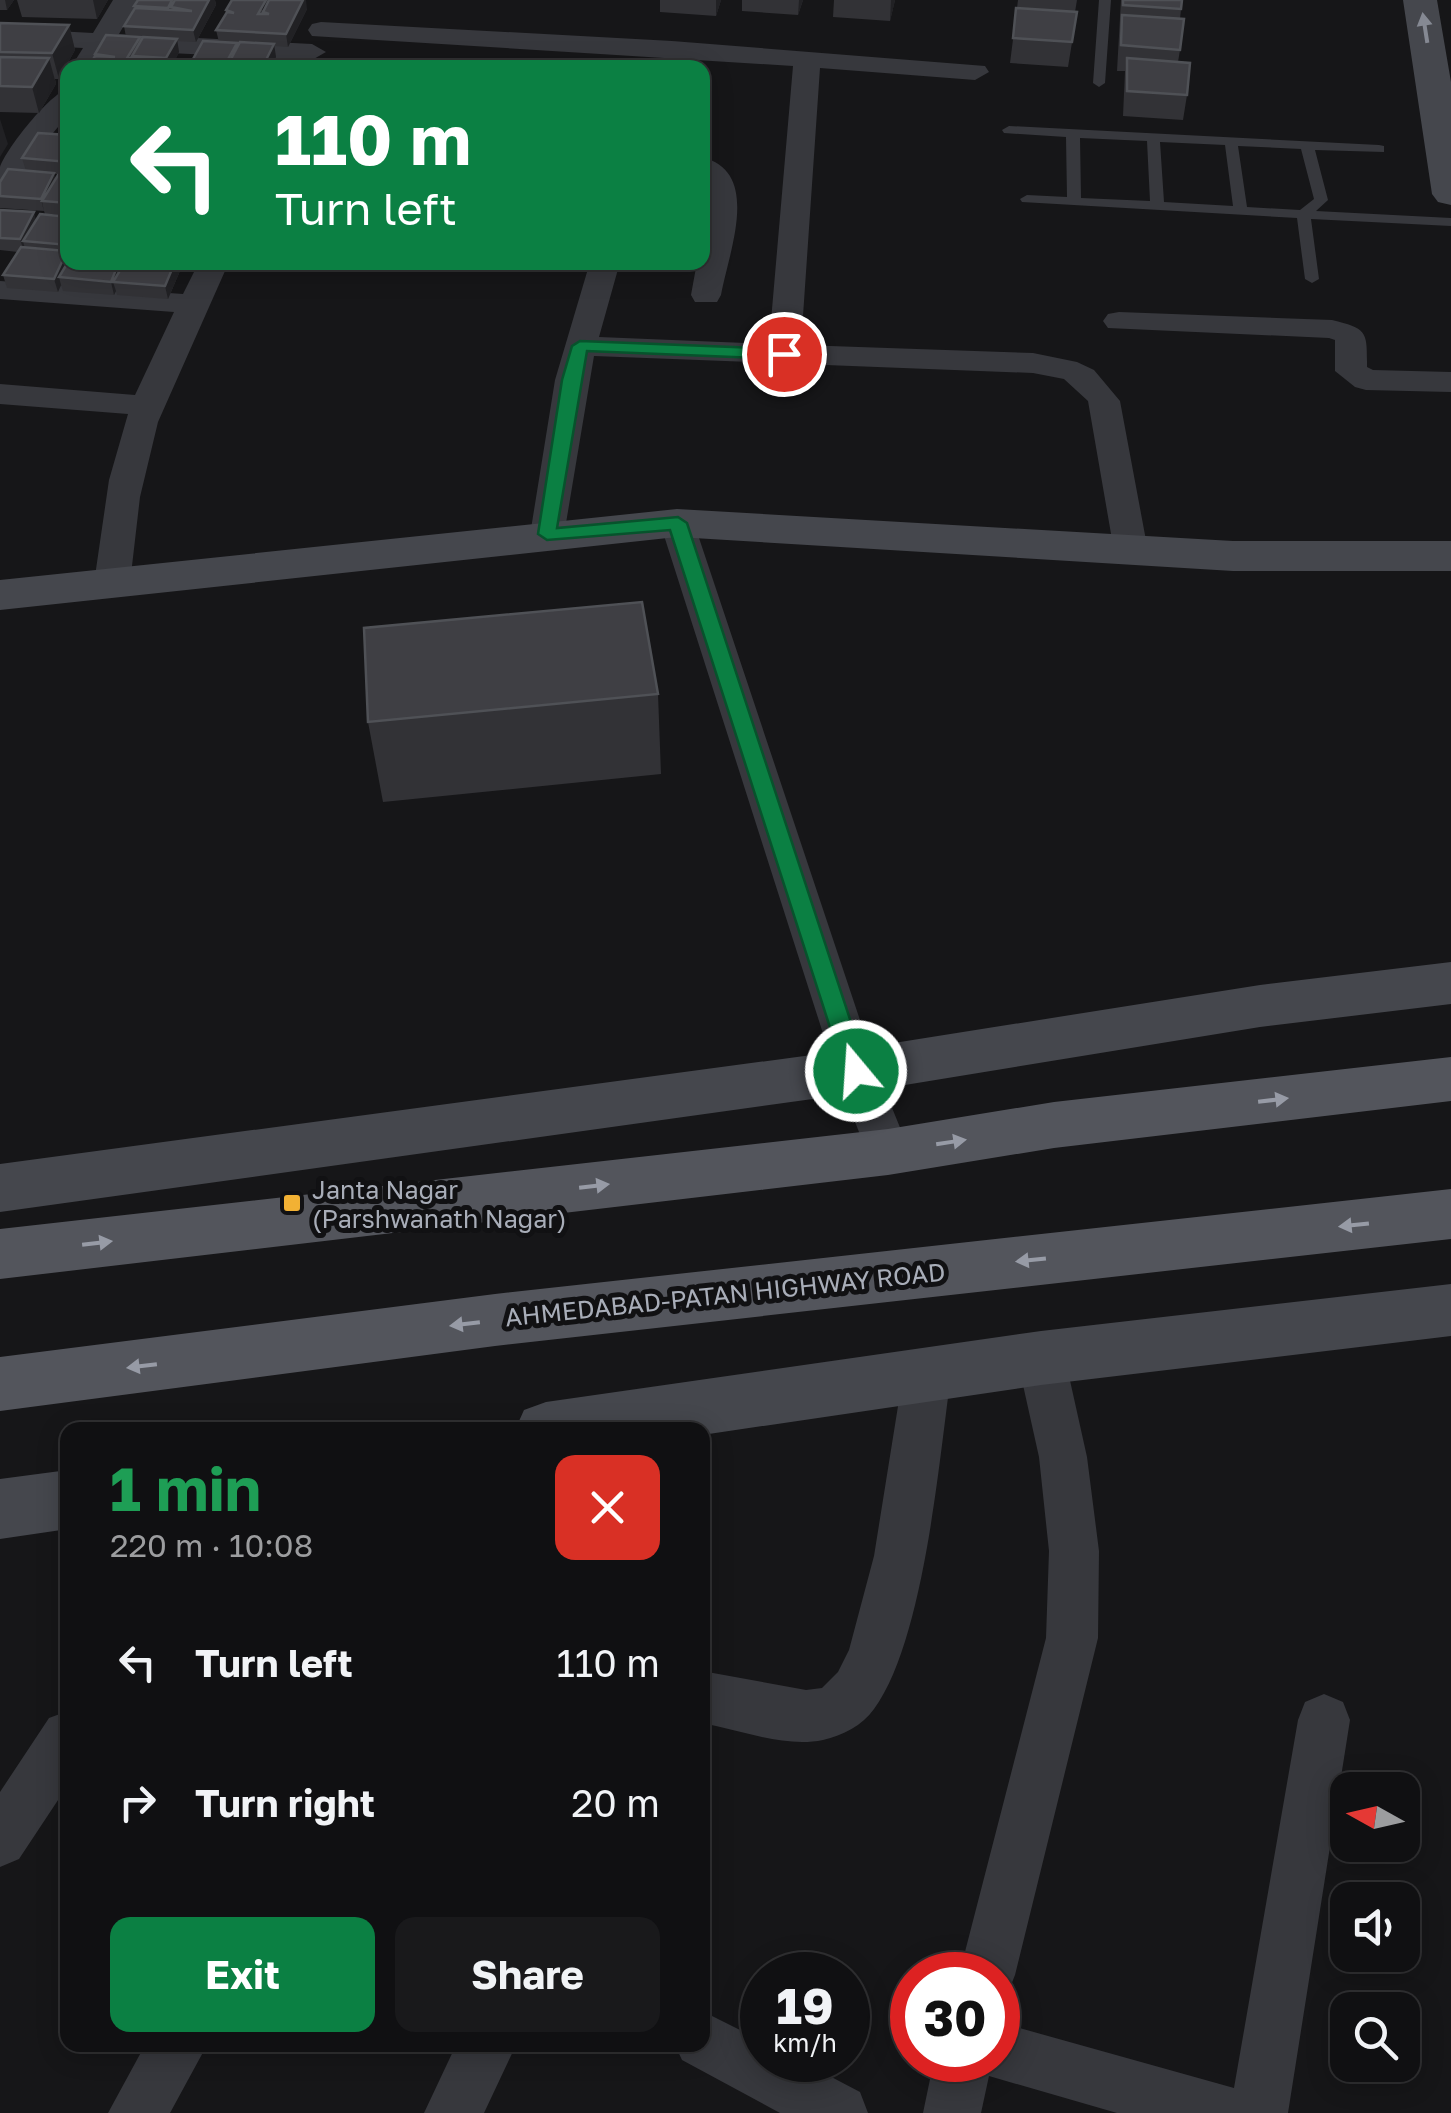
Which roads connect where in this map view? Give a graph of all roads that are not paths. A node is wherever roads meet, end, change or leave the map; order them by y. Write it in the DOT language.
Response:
graph roads {
  1 [pos="126,0"];
  2 [pos="1105,0"];
  3 [pos="1420,0"];
  4 [pos="0,36"];
  5 [pos="317,39"];
  6 [pos="92,56"];
  7 [pos="686,59"];
  8 [pos="807,59"];
  9 [pos="975,72"];
  10 [pos="1100,83"];
  11 [pos="1443,89"];
  12 [pos="60,107"];
  13 [pos="1008,130"];
  14 [pos="1072,133"];
  15 [pos="1152,137"];
  16 [pos="0,138"];
  17 [pos="31,141"];
  18 [pos="1231,141"];
  19 [pos="60,143"];
  20 [pos="1307,144"];
  21 [pos="1379,148"];
  22 [pos="710,171"];
  23 [pos="1451,194"];
  24 [pos="4,199"];
  25 [pos="1027,199"];
  26 [pos="1074,202"];
  27 [pos="1157,206"];
  28 [pos="1241,210"];
  29 [pos="1302,214"];
  30 [pos="1451,222"];
  31 [pos="210,270"];
  32 [pos="603,270"];
  33 [pos="1312,279"];
  34 [pos="0,290"];
  35 [pos="706,294"];
  36 [pos="194,304"];
  37 [pos="1118,320"];
  38 [pos="580,346"];
  39 [pos="784,354"];
  40 [pos="1451,382"];
  41 [pos="0,394"];
  42 [pos="147,406"];
  43 [pos="678,523"];
  44 [pos="547,534"];
  45 [pos="1130,551"];
  46 [pos="1451,556"];
  47 [pos="112,583"];
  48 [pos="0,595"];
  49 [pos="1451,984"];
  50 [pos="856,1071"];
  51 [pos="1451,1079"];
  52 [pos="888,1152"];
  53 [pos="0,1188"];
  54 [pos="1451,1214"];
  55 [pos="0,1254"];
  56 [pos="1451,1310"];
  57 [pos="1041,1358"];
  58 [pos="927,1375"];
  59 [pos="0,1384"];
  60 [pos="601,1422"];
  61 [pos="60,1500"];
  62 [pos="0,1509"];
  63 [pos="710,1698"];
  64 [pos="1324,1720"];
  65 [pos="60,1749"];
  66 [pos="0,1840"];
  67 [pos="993,1952"];
  68 [pos="710,2046"];
  69 [pos="174,2052"];
  70 [pos="483,2052"];
  71 [pos="1020,2060"];
  72 [pos="958,2082"];
  73 [pos="774,2097"];
  74 [pos="1126,2101"];
  75 [pos="138,2113"];
  76 [pos="452,2113"];
  77 [pos="839,2113"];
  78 [pos="952,2113"];
  79 [pos="1223,2113"];
  80 [pos="1258,2113"];
  1 -- 6 [label="street"];
  2 -- 10 [label="lane"];
  11 -- 3 [label="street, one-way"];
  4 -- 6 [label="street"];
  5 -- 6 [label="street"];
  5 -- 7 [label="street"];
  7 -- 8 [label="street"];
  8 -- 9 [label="street"];
  8 -- 39 [label="street"];
  11 -- 23 [label="street"];
  12 -- 17 [label="street"];
  13 -- 14 [label="lane"];
  14 -- 15 [label="lane"];
  14 -- 26 [label="lane"];
  15 -- 18 [label="lane"];
  15 -- 27 [label="lane"];
  16 -- 17 [label="street"];
  17 -- 19 [label="street"];
  17 -- 24 [label="street"];
  18 -- 20 [label="lane"];
  18 -- 28 [label="lane"];
  20 -- 21 [label="lane"];
  20 -- 29 [label="lane"];
  22 -- 35 [label="street"];
  25 -- 26 [label="lane"];
  26 -- 27 [label="lane"];
  27 -- 28 [label="lane"];
  28 -- 29 [label="lane"];
  29 -- 30 [label="lane"];
  29 -- 33 [label="lane"];
  31 -- 36 [label="street"];
  32 -- 38 [label="street"];
  34 -- 36 [label="street"];
  36 -- 42 [label="street"];
  37 -- 40 [label="street"];
  38 -- 39 [label="street"];
  38 -- 44 [label="street"];
  39 -- 45 [label="street"];
  41 -- 42 [label="street"];
  42 -- 47 [label="street"];
  43 -- 44 [label="street"];
  43 -- 45 [label="street"];
  43 -- 50 [label="street"];
  44 -- 47 [label="street"];
  45 -- 46 [label="street"];
  47 -- 48 [label="street"];
  49 -- 50 [label="street"];
  50 -- 52 [label="street"];
  50 -- 53 [label="street"];
  52 -- 51 [label="main road, one-way"];
  55 -- 52 [label="main road, one-way"];
  54 -- 59 [label="main road, AHMEDABAD-PATAN HIGHWAY ROAD, one-way"];
  56 -- 57 [label="street"];
  57 -- 58 [label="street"];
  57 -- 67 [label="street"];
  58 -- 60 [label="street"];
  58 -- 63 [label="street"];
  61 -- 62 [label="street"];
  64 -- 80 [label="street"];
  65 -- 66 [label="street"];
  68 -- 73 [label="street"];
  69 -- 75 [label="street"];
  70 -- 76 [label="street"];
  71 -- 74 [label="street"];
  72 -- 78 [label="street"];
  73 -- 77 [label="street"];
  74 -- 79 [label="street"];
}
